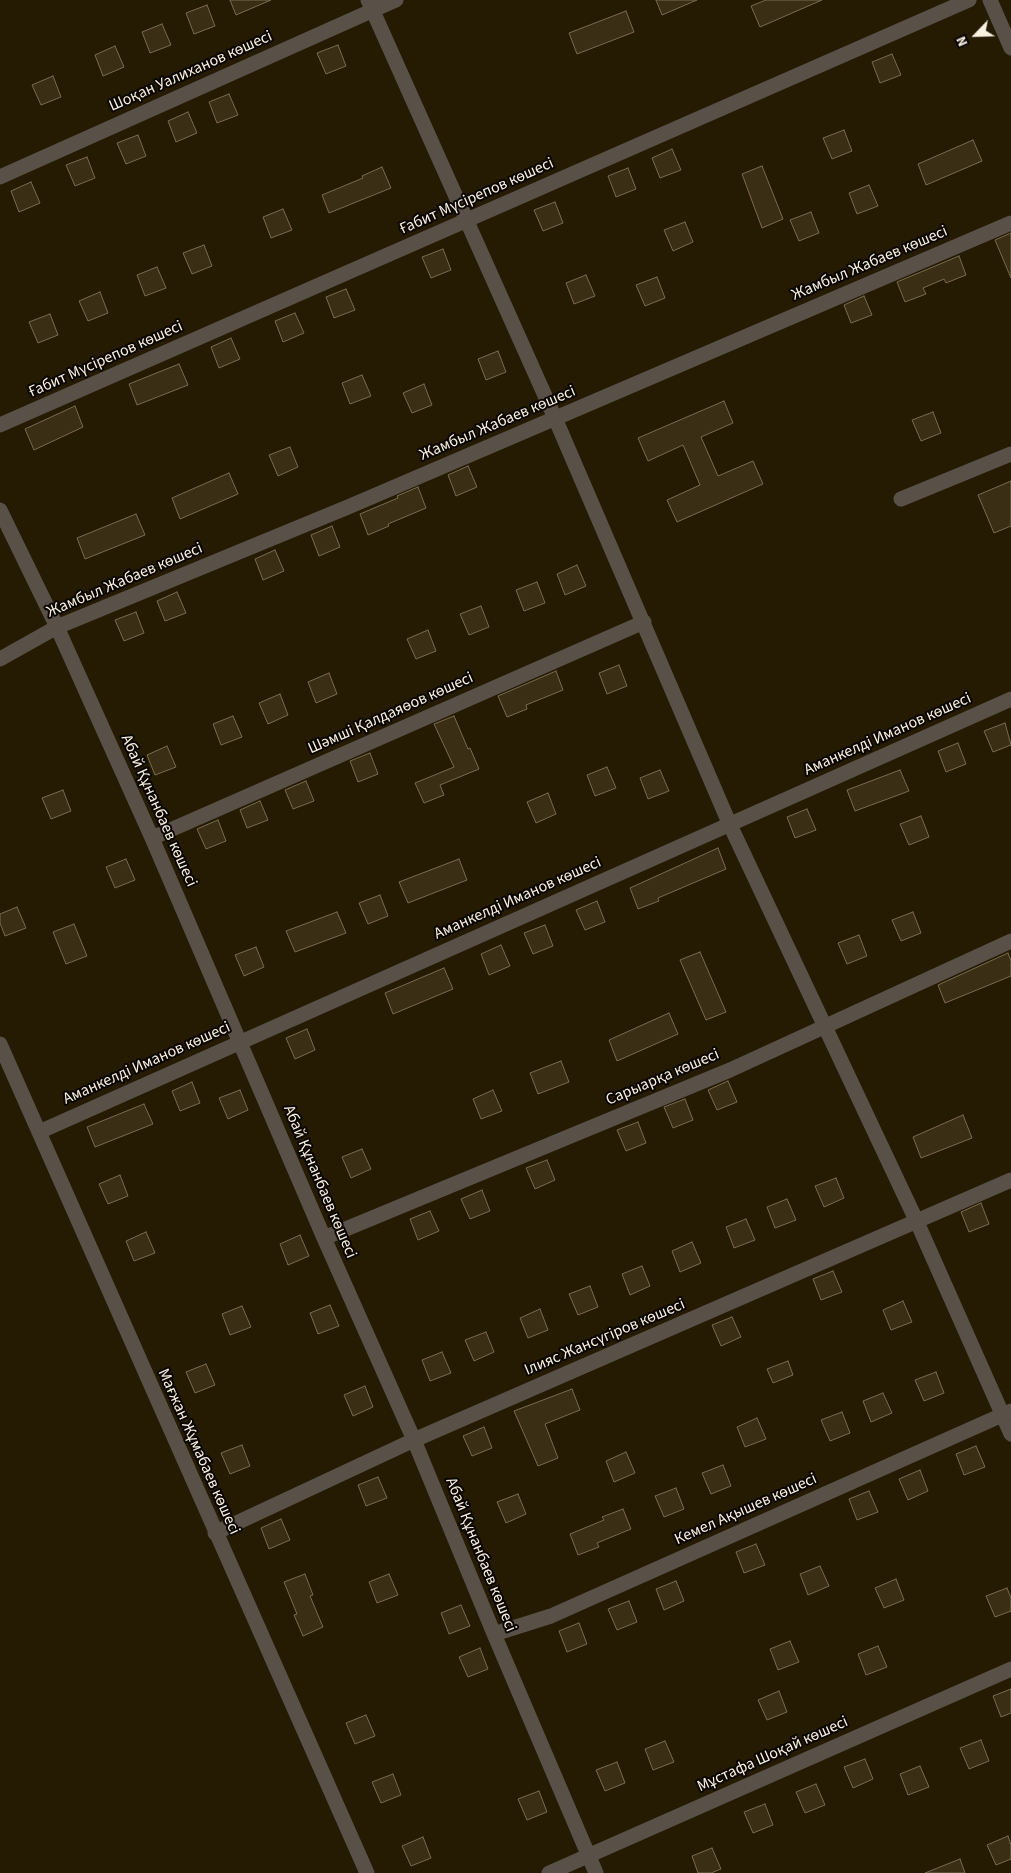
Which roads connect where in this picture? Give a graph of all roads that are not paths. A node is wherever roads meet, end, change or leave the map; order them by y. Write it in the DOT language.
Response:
graph roads {
  1 [pos="396,0"];
  2 [pos="969,0"];
  3 [pos="990,0"];
  4 [pos="370,5"];
  5 [pos="1011,48"];
  6 [pos="0,177"];
  7 [pos="466,220"];
  8 [pos="1011,223"];
  9 [pos="555,418"];
  10 [pos="0,425"];
  11 [pos="1011,454"];
  12 [pos="901,498"];
  13 [pos="0,510"];
  14 [pos="644,622"];
  15 [pos="57,628"];
  16 [pos="0,658"];
  17 [pos="1011,699"];
  18 [pos="730,824"];
  19 [pos="152,838"];
  20 [pos="1011,941"];
  21 [pos="824,1027"];
  22 [pos="240,1042"];
  23 [pos="0,1044"];
  24 [pos="39,1132"];
  25 [pos="1011,1180"];
  26 [pos="917,1222"];
  27 [pos="324,1238"];
  28 [pos="1007,1412"];
  29 [pos="1011,1434"];
  30 [pos="414,1440"];
  31 [pos="215,1533"];
  32 [pos="494,1634"];
  33 [pos="1011,1669"];
  34 [pos="589,1856"];
  35 [pos="367,1873"];
  36 [pos="549,1873"];
  37 [pos="596,1873"];
  1 -- 4 [label="street, Шоқан Уалиханов көшесі"];
  2 -- 7 [label="street, Ғабит Мүсірепов көшесі"];
  3 -- 5 [label="street"];
  4 -- 6 [label="street, Шоқан Уалиханов көшесі"];
  4 -- 7 [label="street"];
  7 -- 9 [label="street"];
  7 -- 10 [label="street, Ғабит Мүсірепов көшесі"];
  8 -- 9 [label="street, Жамбыл Жабаев көшесі"];
  9 -- 14 [label="street"];
  9 -- 15 [label="street, Жамбыл Жабаев көшесі"];
  11 -- 12 [label="street"];
  13 -- 15 [label="street, Абай Құнанбаев көшесі"];
  14 -- 18 [label="street"];
  14 -- 19 [label="street, Шәмші Қалдаяөов көшесі"];
  15 -- 16 [label="street, Жамбыл Жабаев көшесі"];
  15 -- 19 [label="street, Абай Құнанбаев көшесі"];
  17 -- 18 [label="street, Аманкелді Иманов көшесі"];
  18 -- 21 [label="street"];
  18 -- 22 [label="street, Аманкелді Иманов көшесі"];
  19 -- 22 [label="street, Абай Құнанбаев көшесі"];
  20 -- 21 [label="street, Сарыарқа көшесі"];
  21 -- 26 [label="street"];
  21 -- 27 [label="street, Сарыарқа көшесі"];
  22 -- 24 [label="street, Аманкелді Иманов көшесі"];
  22 -- 27 [label="street, Абай Құнанбаев көшесі"];
  23 -- 24 [label="street, Мағжан Жұмабаев көшесі"];
  24 -- 31 [label="street, Мағжан Жұмабаев көшесі"];
  25 -- 26 [label="street, Ілияс Жансүгіров көшесі"];
  26 -- 28 [label="street"];
  26 -- 30 [label="street, Ілияс Жансүгіров көшесі"];
  27 -- 30 [label="street, Абай Құнанбаев көшесі"];
  28 -- 29 [label="street"];
  28 -- 32 [label="street, Кемел Ақышев көшесі"];
  30 -- 31 [label="street, Ілияс Жансүгіров көшесі"];
  30 -- 32 [label="street, Абай Құнанбаев көшесі"];
  31 -- 35 [label="street, Мағжан Жұмабаев көшесі"];
  32 -- 34 [label="street, Абай Құнанбаев көшесі"];
  33 -- 34 [label="street, Мұстафа Шоқай көшесі"];
  34 -- 36 [label="street, Мұстафа Шоқай көшесі"];
  34 -- 37 [label="street, Абай Құнанбаев көшесі"];
}
